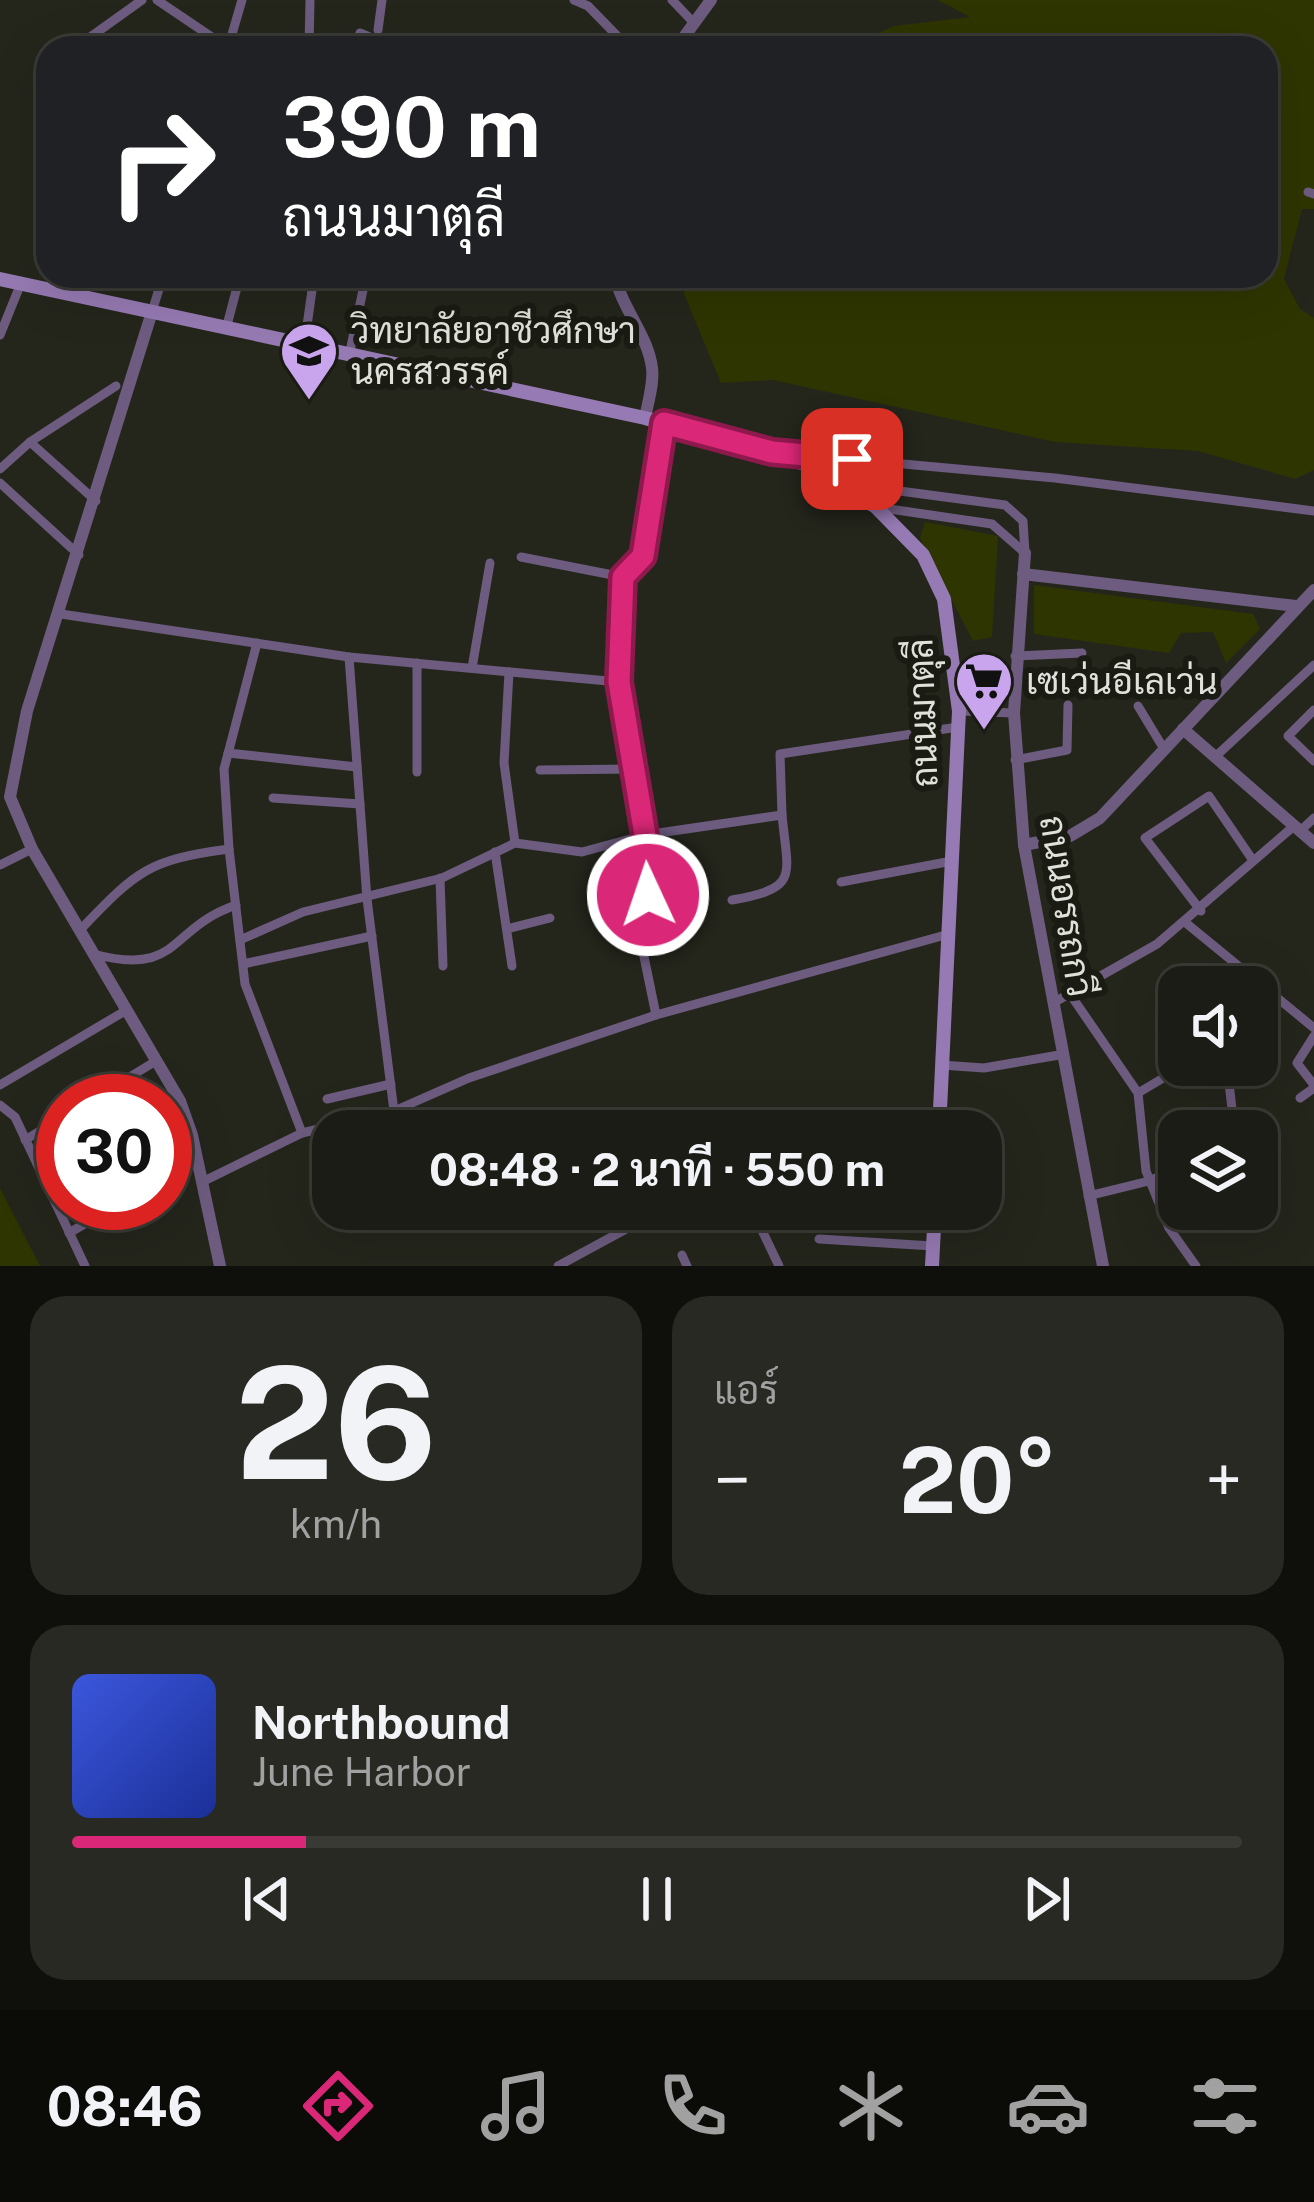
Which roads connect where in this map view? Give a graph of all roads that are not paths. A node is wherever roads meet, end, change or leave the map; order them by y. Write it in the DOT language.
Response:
graph roads {
  1 [pos="142,0"];
  2 [pos="157,0"];
  3 [pos="242,0"];
  4 [pos="310,0"];
  5 [pos="382,0"];
  6 [pos="574,0"];
  7 [pos="672,0"];
  8 [pos="711,0"];
  9 [pos="693,22"];
  10 [pos="92,36"];
  11 [pos="210,36"];
  12 [pos="232,36"];
  13 [pos="309,36"];
  14 [pos="360,36"];
  15 [pos="617,36"];
  16 [pos="684,36"];
  17 [pos="0,279"];
  18 [pos="21,283"];
  19 [pos="36,287"];
  20 [pos="41,288"];
  21 [pos="159,288"];
  22 [pos="237,288"];
  23 [pos="312,288"];
  24 [pos="363,288"];
  25 [pos="618,288"];
  26 [pos="151,315"];
  27 [pos="226,331"];
  28 [pos="0,335"];
  29 [pos="304,347"];
  30 [pos="349,356"];
  31 [pos="116,386"];
  32 [pos="645,418"];
  33 [pos="664,423"];
  34 [pos="30,442"];
  35 [pos="772,452"];
  36 [pos="0,470"];
  37 [pos="0,483"];
  38 [pos="847,484"];
  39 [pos="96,501"];
  40 [pos="876,507"];
  41 [pos="1314,511"];
  42 [pos="1025,553"];
  43 [pos="80,555"];
  44 [pos="521,557"];
  45 [pos="490,563"];
  46 [pos="1023,574"];
  47 [pos="623,577"];
  48 [pos="1314,590"];
  49 [pos="1257,601"];
  50 [pos="1296,606"];
  51 [pos="61,614"];
  52 [pos="1271,631"];
  53 [pos="257,643"];
  54 [pos="1082,652"];
  55 [pos="350,656"];
  56 [pos="1016,656"];
  57 [pos="417,663"];
  58 [pos="1314,665"];
  59 [pos="472,668"];
  60 [pos="509,672"];
  61 [pos="619,682"];
  62 [pos="1068,704"];
  63 [pos="1138,706"];
  64 [pos="1314,710"];
  65 [pos="1014,713"];
  66 [pos="959,719"];
  67 [pos="1183,729"];
  68 [pos="1164,749"];
  69 [pos="228,753"];
  70 [pos="1215,757"];
  71 [pos="1016,760"];
  72 [pos="1314,761"];
  73 [pos="357,767"];
  74 [pos="540,770"];
  75 [pos="634,770"];
  76 [pos="417,772"];
  77 [pos="273,798"];
  78 [pos="5,800"];
  79 [pos="360,804"];
  80 [pos="782,815"];
  81 [pos="1314,818"];
  82 [pos="1297,828"];
  83 [pos="645,835"];
  84 [pos="515,843"];
  85 [pos="1314,843"];
  86 [pos="1024,845"];
  87 [pos="229,849"];
  88 [pos="32,850"];
  89 [pos="495,852"];
  90 [pos="1252,860"];
  91 [pos="952,861"];
  92 [pos="0,865"];
  93 [pos="440,878"];
  94 [pos="841,882"];
  95 [pos="368,899"];
  96 [pos="732,900"];
  97 [pos="236,904"];
  98 [pos="1201,911"];
  99 [pos="550,918"];
  100 [pos="1186,923"];
  101 [pos="507,929"];
  102 [pos="79,931"];
  103 [pos="949,934"];
  104 [pos="372,936"];
  105 [pos="240,940"];
  106 [pos="93,954"];
  107 [pos="243,964"];
  108 [pos="512,965"];
  109 [pos="443,966"];
  110 [pos="1235,966"];
  111 [pos="1070,994"];
  112 [pos="1053,1003"];
  113 [pos="1278,1004"];
  114 [pos="125,1011"];
  115 [pos="656,1015"];
  116 [pos="1314,1032"];
  117 [pos="1059,1054"];
  118 [pos="156,1061"];
  119 [pos="941,1065"];
  120 [pos="134,1074"];
  121 [pos="1158,1081"];
  122 [pos="391,1084"];
  123 [pos="4,1085"];
  124 [pos="1314,1086"];
  125 [pos="1138,1093"];
  126 [pos="1300,1098"];
  127 [pos="327,1099"];
  128 [pos="0,1105"];
  129 [pos="394,1110"];
  130 [pos="398,1110"];
  131 [pos="940,1110"];
  132 [pos="14,1118"];
  133 [pos="312,1130"];
  134 [pos="36,1133"];
  135 [pos="302,1133"];
  136 [pos="25,1140"];
  137 [pos="197,1157"];
  138 [pos="192,1160"];
  139 [pos="1158,1177"];
  140 [pos="1149,1181"];
  141 [pos="202,1182"];
  142 [pos="1088,1196"];
  143 [pos="74,1230"];
  144 [pos="626,1230"];
  145 [pos="762,1230"];
  146 [pos="934,1230"];
  147 [pos="69,1233"];
  148 [pos="819,1239"];
  149 [pos="933,1246"];
  150 [pos="564,1265"];
  151 [pos="85,1266"];
  152 [pos="220,1266"];
  153 [pos="779,1266"];
  154 [pos="932,1266"];
  155 [pos="1103,1266"];
  156 [pos="1196,1266"];
  1 -- 10 [label="street"];
  2 -- 11 [label="street"];
  3 -- 12 [label="street"];
  4 -- 13 [label="street"];
  5 -- 14 [label="street"];
  6 -- 15 [label="street"];
  7 -- 9 [label="street"];
  8 -- 9 [label="street"];
  9 -- 16 [label="street"];
  17 -- 18 [label="main road, ถนนมาตุลี"];
  18 -- 19 [label="main road, ถนนมาตุลี"];
  18 -- 28 [label="street"];
  20 -- 26 [label="main road, ถนนมาตุลี"];
  21 -- 26 [label="street"];
  22 -- 27 [label="street"];
  23 -- 29 [label="street"];
  24 -- 30 [label="street"];
  25 -- 32 [label="street"];
  26 -- 27 [label="main road, ถนนมาตุลี"];
  26 -- 39 [label="street"];
  27 -- 29 [label="main road, ถนนมาตุลี"];
  29 -- 30 [label="main road, ถนนมาตุลี"];
  30 -- 32 [label="main road, ถนนมาตุลี"];
  31 -- 34 [label="street"];
  32 -- 33 [label="main road, ถนนมาตุลี"];
  33 -- 35 [label="main road, ถนนมาตุลี"];
  33 -- 47 [label="street"];
  34 -- 36 [label="street"];
  34 -- 39 [label="street"];
  35 -- 38 [label="main road, ถนนมาตุลี"];
  35 -- 41 [label="street"];
  37 -- 43 [label="street"];
  38 -- 40 [label="main road, ถนนมาตุลี"];
  38 -- 42 [label="street"];
  39 -- 43 [label="street"];
  40 -- 42 [label="street"];
  40 -- 66 [label="main road, ถนนมาตุลี"];
  42 -- 46 [label="street, ถนนอรรถกวี"];
  43 -- 51 [label="street"];
  44 -- 47 [label="street"];
  45 -- 59 [label="street"];
  46 -- 49 [label="street"];
  46 -- 56 [label="street, ถนนอรรถกวี"];
  47 -- 61 [label="street"];
  48 -- 50 [label="street"];
  49 -- 50 [label="street"];
  49 -- 52 [label="street"];
  50 -- 52 [label="street"];
  51 -- 53 [label="street"];
  51 -- 78 [label="street"];
  52 -- 67 [label="street"];
  53 -- 55 [label="street"];
  53 -- 69 [label="street"];
  54 -- 56 [label="street"];
  55 -- 57 [label="street"];
  55 -- 73 [label="street"];
  56 -- 65 [label="street, ถนนอรรถกวี"];
  57 -- 59 [label="street"];
  57 -- 76 [label="street"];
  58 -- 70 [label="street"];
  59 -- 60 [label="street"];
  60 -- 61 [label="street"];
  60 -- 84 [label="street"];
  61 -- 75 [label="street"];
  62 -- 71 [label="street"];
  63 -- 68 [label="street"];
  64 -- 72 [label="street"];
  65 -- 66 [label="street"];
  65 -- 71 [label="street, ถนนอรรถกวี"];
  66 -- 80 [label="street"];
  66 -- 91 [label="main road, ถนนมาตุลี"];
  67 -- 68 [label="street"];
  67 -- 70 [label="street"];
  68 -- 86 [label="street"];
  69 -- 73 [label="street"];
  69 -- 87 [label="street"];
  70 -- 82 [label="street"];
  71 -- 86 [label="street, ถนนอรรถกวี"];
  73 -- 79 [label="street"];
  74 -- 75 [label="street"];
  75 -- 83 [label="street"];
  77 -- 79 [label="street"];
  78 -- 88 [label="street"];
  79 -- 95 [label="street"];
  80 -- 83 [label="street"];
  80 -- 96 [label="street"];
  81 -- 82 [label="street"];
  82 -- 85 [label="street"];
  82 -- 90 [label="street"];
  83 -- 84 [label="street"];
  83 -- 115 [label="street"];
  84 -- 89 [label="street"];
  86 -- 112 [label="street, ถนนอรรถกวี"];
  87 -- 97 [label="street"];
  87 -- 102 [label="street"];
  88 -- 92 [label="street"];
  88 -- 102 [label="street"];
  89 -- 93 [label="street"];
  89 -- 101 [label="street"];
  90 -- 98 [label="street"];
  90 -- 98 [label="street"];
  91 -- 94 [label="street"];
  91 -- 103 [label="main road, ถนนมาตุลี"];
  93 -- 95 [label="street"];
  93 -- 109 [label="street"];
  95 -- 104 [label="street"];
  95 -- 105 [label="street"];
  97 -- 105 [label="street"];
  97 -- 106 [label="street"];
  98 -- 100 [label="street"];
  99 -- 101 [label="street"];
  100 -- 110 [label="street"];
  100 -- 111 [label="street"];
  101 -- 108 [label="street"];
  102 -- 106 [label="street"];
  103 -- 115 [label="street"];
  103 -- 119 [label="main road, ถนนมาตุลี"];
  104 -- 107 [label="street"];
  104 -- 122 [label="street"];
  105 -- 107 [label="street"];
  106 -- 114 [label="street"];
  107 -- 135 [label="street"];
  111 -- 112 [label="street"];
  111 -- 125 [label="street"];
  112 -- 117 [label="street, ถนนอรรถกวี"];
  113 -- 116 [label="street"];
  114 -- 118 [label="street"];
  114 -- 123 [label="street"];
  115 -- 130 [label="street"];
  116 -- 124 [label="street"];
  117 -- 119 [label="street"];
  117 -- 142 [label="street, ถนนอรรถกวี"];
  118 -- 120 [label="street"];
  118 -- 137 [label="street"];
  119 -- 131 [label="main road, ถนนมาตุลี"];
  121 -- 125 [label="street"];
  122 -- 127 [label="street"];
  122 -- 129 [label="street"];
  123 -- 132 [label="street"];
  124 -- 126 [label="street"];
  125 -- 140 [label="street"];
  128 -- 132 [label="street"];
  132 -- 136 [label="street"];
  133 -- 135 [label="street"];
  134 -- 136 [label="street"];
  135 -- 141 [label="street"];
  136 -- 147 [label="street"];
  137 -- 138 [label="street"];
  137 -- 141 [label="street"];
  139 -- 140 [label="street"];
  140 -- 142 [label="street"];
  140 -- 156 [label="street"];
  141 -- 152 [label="street"];
  142 -- 155 [label="street, ถนนอรรถกวี"];
  143 -- 147 [label="street"];
  144 -- 150 [label="street"];
  145 -- 153 [label="street"];
  146 -- 149 [label="main road"];
  147 -- 151 [label="street"];
  148 -- 149 [label="street"];
  149 -- 154 [label="main road"];
}
